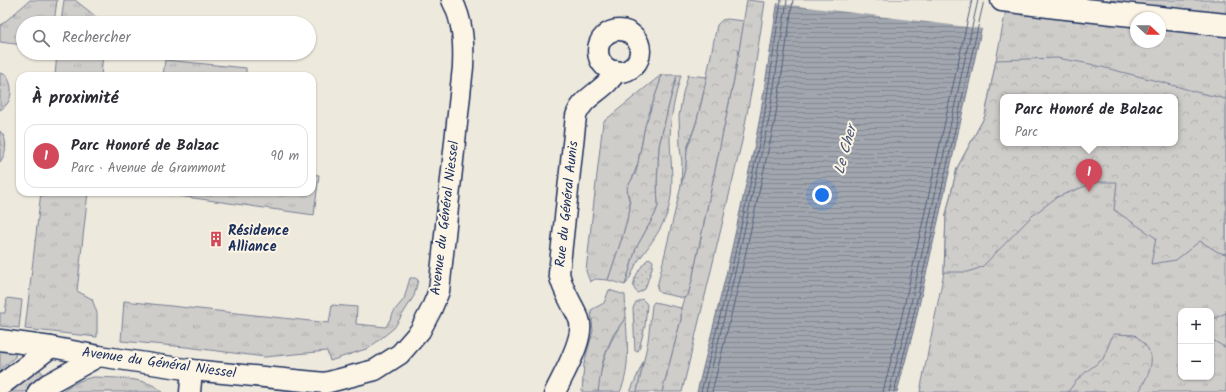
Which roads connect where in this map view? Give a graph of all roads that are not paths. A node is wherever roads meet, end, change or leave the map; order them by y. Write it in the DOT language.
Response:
graph roads {
  1 [pos="1002,0"];
  2 [pos="455,6"];
  3 [pos="1226,25"];
  4 [pos="616,71"];
  5 [pos="0,340"];
  6 [pos="51,347"];
  7 [pos="98,356"];
  8 [pos="192,370"];
  9 [pos="0,386"];
  10 [pos="38,392"];
  11 [pos="190,392"];
  12 [pos="555,392"];
  1 -- 3 [label="main road"];
  2 -- 8 [label="street, Avenue du Général Niessel"];
  4 -- 12 [label="street, Rue du Général Aunis"];
  5 -- 6 [label="street, Avenue du Général Niessel"];
  6 -- 7 [label="street, Avenue du Général Niessel"];
  6 -- 9 [label="street"];
  7 -- 8 [label="street, Avenue du Général Niessel"];
  7 -- 10 [label="street"];
  8 -- 11 [label="street"];
}
